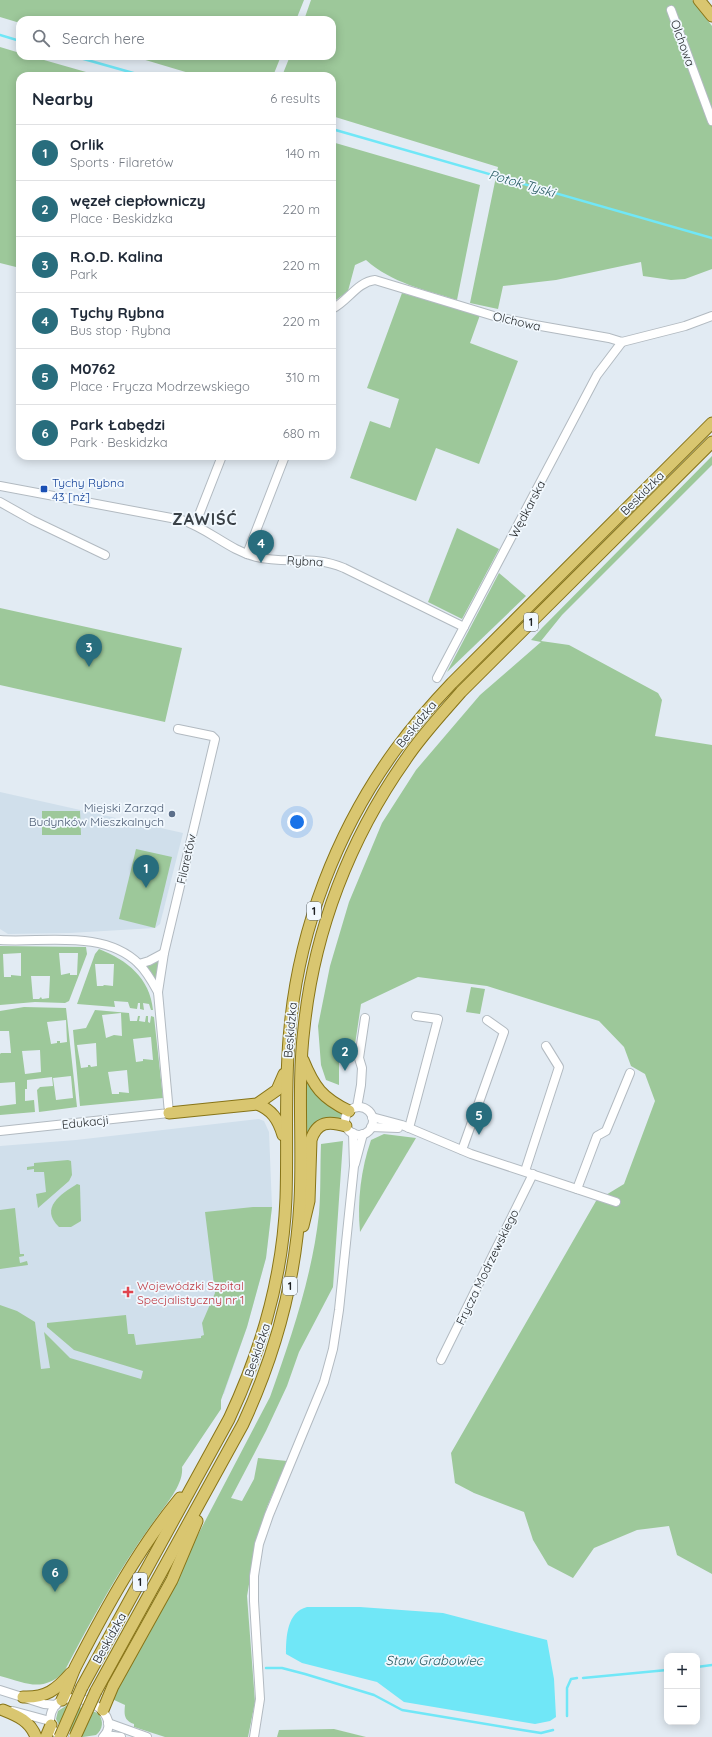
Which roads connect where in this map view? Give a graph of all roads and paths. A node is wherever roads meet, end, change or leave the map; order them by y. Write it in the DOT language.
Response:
graph roads {
  1 [pos="699,0"];
  2 [pos="671,10"];
  3 [pos="712,16"];
  4 [pos="712,121"];
  5 [pos="336,307"];
  6 [pos="712,316"];
  7 [pos="622,342"];
  8 [pos="712,423"];
  9 [pos="712,442"];
  10 [pos="220,460"];
  11 [pos="283,460"];
  12 [pos="0,486"];
  13 [pos="0,502"];
  14 [pos="195,525"];
  15 [pos="247,554"];
  16 [pos="105,555"];
  17 [pos="464,627"];
  18 [pos="437,678"];
  19 [pos="178,729"];
  20 [pos="0,940"];
  21 [pos="164,953"];
  22 [pos="139,964"];
  23 [pos="158,992"];
  24 [pos="416,1016"];
  25 [pos="365,1018"];
  26 [pos="487,1020"];
  27 [pos="546,1046"];
  28 [pos="301,1055"];
  29 [pos="287,1056"];
  30 [pos="630,1073"];
  31 [pos="361,1085"];
  32 [pos="257,1104"];
  33 [pos="353,1109"];
  34 [pos="365,1109"];
  35 [pos="169,1114"];
  36 [pos="372,1117"];
  37 [pos="371,1127"];
  38 [pos="409,1128"];
  39 [pos="349,1130"];
  40 [pos="0,1131"];
  41 [pos="363,1134"];
  42 [pos="286,1149"];
  43 [pos="462,1150"];
  44 [pos="354,1166"];
  45 [pos="529,1172"];
  46 [pos="577,1188"];
  47 [pos="616,1202"];
  48 [pos="297,1239"];
  49 [pos="441,1360"];
  50 [pos="198,1476"];
  51 [pos="211,1484"];
  52 [pos="74,1670"];
  53 [pos="0,1690"];
  54 [pos="23,1697"];
  55 [pos="59,1702"];
  56 [pos="2,1709"];
  57 [pos="103,1710"];
  58 [pos="50,1723"];
  59 [pos="108,1723"];
  60 [pos="104,1736"];
  61 [pos="36,1737"];
  62 [pos="46,1737"];
  63 [pos="60,1737"];
  64 [pos="64,1737"];
  65 [pos="75,1737"];
  66 [pos="121,1737"];
  67 [pos="147,1737"];
  68 [pos="254,1737"];
  1 -- 3 [label="main road"];
  2 -- 4 [label="street, Olchowa"];
  5 -- 7 [label="street, Olchowa"];
  6 -- 7 [label="street"];
  7 -- 17 [label="street, Wędkarska"];
  8 -- 29 [label="main road, Beskidzka / 1"];
  9 -- 28 [label="main road, Beskidzka / 1"];
  10 -- 14 [label="street"];
  11 -- 15 [label="street"];
  12 -- 14 [label="street, Rybna"];
  13 -- 16 [label="street"];
  14 -- 15 [label="street, Rybna"];
  15 -- 17 [label="street, Rybna"];
  17 -- 18 [label="street, Wędkarska"];
  19 -- 21 [label="street, Filaretów"];
  20 -- 22 [label="street, Filaretów"];
  21 -- 22 [label="street"];
  21 -- 23 [label="street, Filaretów"];
  22 -- 23 [label="street, Filaretów"];
  23 -- 35 [label="street, Filaretów"];
  24 -- 38 [label="street"];
  25 -- 31 [label="street"];
  26 -- 43 [label="street"];
  27 -- 45 [label="street, Frycza Modrzewskiego"];
  28 -- 33 [label="main road"];
  28 -- 48 [label="main road, Beskidzka / 1"];
  29 -- 32 [label="main road"];
  29 -- 42 [label="main road, Beskidzka / 1"];
  30 -- 46 [label="street"];
  31 -- 33 [label="street"];
  31 -- 34 [label="street"];
  32 -- 35 [label="main road"];
  32 -- 42 [label="main road"];
  33 -- 34 [label="street"];
  33 -- 39 [label="street"];
  34 -- 36 [label="street"];
  35 -- 40 [label="street, Edukacji"];
  36 -- 37 [label="street"];
  36 -- 38 [label="street"];
  37 -- 38 [label="street"];
  37 -- 41 [label="street"];
  38 -- 43 [label="street"];
  39 -- 41 [label="street"];
  39 -- 44 [label="street"];
  39 -- 48 [label="main road"];
  41 -- 44 [label="street"];
  42 -- 50 [label="main road, Beskidzka / 1"];
  43 -- 45 [label="street"];
  44 -- 68 [label="street"];
  45 -- 46 [label="street"];
  45 -- 49 [label="street, Frycza Modrzewskiego"];
  46 -- 47 [label="street"];
  48 -- 51 [label="main road, Beskidzka / 1"];
  50 -- 52 [label="main road"];
  50 -- 63 [label="main road, Beskidzka / 1, bridge"];
  51 -- 57 [label="main road"];
  51 -- 65 [label="main road, Beskidzka / 1, bridge"];
  52 -- 54 [label="main road"];
  52 -- 55 [label="main road"];
  53 -- 54 [label="street"];
  54 -- 55 [label="street"];
  55 -- 57 [label="street"];
  55 -- 58 [label="street"];
  56 -- 58 [label="street"];
  56 -- 61 [label="main road"];
  57 -- 59 [label="street"];
  58 -- 62 [label="main road"];
  58 -- 64 [label="street"];
  59 -- 60 [label="street"];
  59 -- 67 [label="street"];
  60 -- 66 [label="street"];
}
